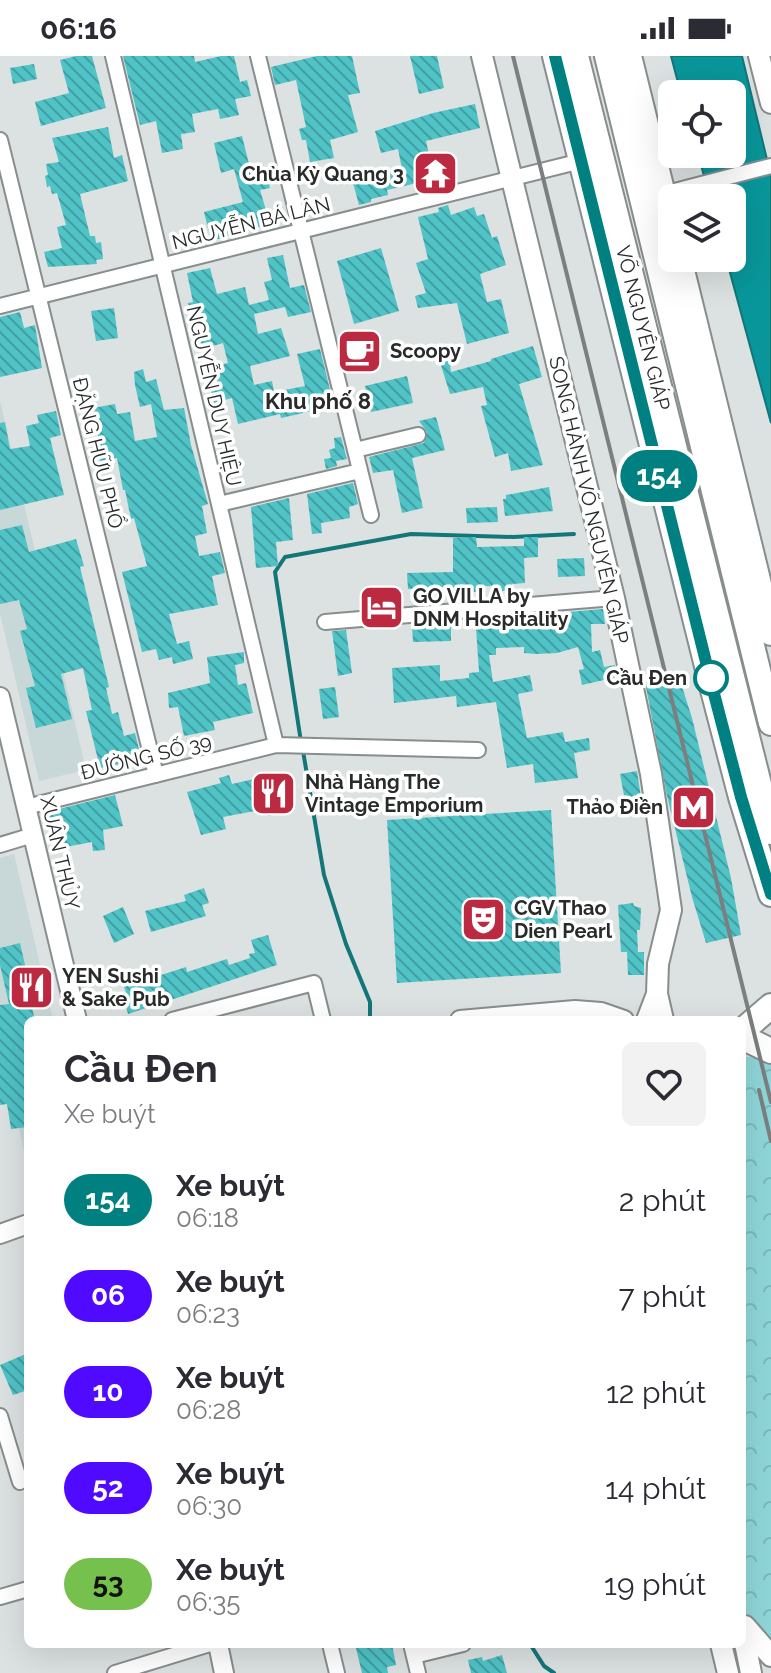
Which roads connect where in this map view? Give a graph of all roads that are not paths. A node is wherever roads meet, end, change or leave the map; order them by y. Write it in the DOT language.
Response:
graph roads {
  1 [pos="113,56"];
  2 [pos="258,56"];
  3 [pos="482,56"];
  4 [pos="555,56"];
  5 [pos="576,56"];
  6 [pos="607,56"];
  7 [pos="629,56"];
  8 [pos="759,56"];
  9 [pos="771,103"];
  10 [pos="0,140"];
  11 [pos="581,161"];
  12 [pos="771,166"];
  13 [pos="512,178"];
  14 [pos="661,184"];
  15 [pos="701,184"];
  16 [pos="301,231"];
  17 [pos="163,266"];
  18 [pos="682,272"];
  19 [pos="39,297"];
  20 [pos="0,306"];
  21 [pos="418,435"];
  22 [pos="355,450"];
  23 [pos="360,471"];
  24 [pos="219,504"];
  25 [pos="371,515"];
  26 [pos="614,598"];
  27 [pos="325,622"];
  28 [pos="771,633"];
  29 [pos="0,697"];
  30 [pos="771,723"];
  31 [pos="282,746"];
  32 [pos="478,750"];
  33 [pos="156,775"];
  34 [pos="26,807"];
  35 [pos="771,832"];
  36 [pos="33,835"];
  37 [pos="0,845"];
  38 [pos="771,894"];
  39 [pos="657,994"];
  40 [pos="771,1006"];
  41 [pos="76,1016"];
  42 [pos="187,1016"];
  43 [pos="322,1016"];
  44 [pos="506,1016"];
  45 [pos="612,1016"];
  46 [pos="649,1016"];
  47 [pos="662,1016"];
  48 [pos="746,1030"];
  49 [pos="746,1036"];
  50 [pos="771,1051"];
  51 [pos="24,1225"];
  52 [pos="0,1234"];
  53 [pos="0,1416"];
  54 [pos="20,1482"];
  55 [pos="24,1590"];
  56 [pos="0,1597"];
  57 [pos="746,1629"];
  58 [pos="746,1646"];
  59 [pos="197,1648"];
  60 [pos="219,1648"];
  61 [pos="331,1648"];
  62 [pos="412,1650"];
  63 [pos="771,1656"];
  64 [pos="115,1673"];
  65 [pos="224,1673"];
  66 [pos="337,1673"];
  67 [pos="418,1673"];
  68 [pos="751,1673"];
  1 -- 17 [label="street, NGUYỄN DUY HIỆU"];
  2 -- 16 [label="street"];
  3 -- 13 [label="main road, SONG HÀNH VÕ NGUYÊN GIÁP"];
  4 -- 11 [label="highway, VÕ NGUYÊN GIÁP"];
  5 -- 35 [label="highway, VÕ NGUYÊN GIÁP"];
  6 -- 30 [label="highway, VÕ NGUYÊN GIÁP"];
  7 -- 14 [label="highway"];
  8 -- 9 [label="main road"];
  10 -- 19 [label="street, ĐẶNG HỮU PHỔ"];
  11 -- 13 [label="street, NGUYỄN BÁ LÂN"];
  11 -- 38 [label="highway, VÕ NGUYÊN GIÁP"];
  12 -- 15 [label="street"];
  13 -- 16 [label="street, NGUYỄN BÁ LÂN"];
  13 -- 26 [label="main road, SONG HÀNH VÕ NGUYÊN GIÁP"];
  16 -- 17 [label="street, NGUYỄN BÁ LÂN"];
  16 -- 22 [label="street"];
  17 -- 19 [label="street, NGUYỄN BÁ LÂN"];
  17 -- 24 [label="street, NGUYỄN DUY HIỆU"];
  18 -- 28 [label="highway"];
  19 -- 20 [label="street, NGUYỄN BÁ LÂN"];
  19 -- 33 [label="street, ĐẶNG HỮU PHỔ"];
  21 -- 22 [label="street"];
  22 -- 23 [label="street"];
  23 -- 24 [label="street"];
  23 -- 25 [label="street"];
  24 -- 31 [label="street, NGUYỄN DUY HIỆU"];
  26 -- 27 [label="street"];
  26 -- 39 [label="main road, SONG HÀNH VÕ NGUYÊN GIÁP"];
  29 -- 34 [label="street, XUÂN THỦY"];
  31 -- 32 [label="street, ĐƯỜNG SỐ 39"];
  31 -- 33 [label="street, ĐƯỜNG SỐ 39"];
  33 -- 34 [label="street, ĐƯỜNG SỐ 39"];
  34 -- 36 [label="street, XUÂN THỦY"];
  36 -- 37 [label="street"];
  36 -- 41 [label="street, XUÂN THỦY"];
  39 -- 46 [label="main road, SONG HÀNH VÕ NGUYÊN GIÁP"];
  39 -- 47 [label="main road, SONG HÀNH VÕ NGUYÊN GIÁP"];
  40 -- 48 [label="highway"];
  42 -- 43 [label="street"];
  44 -- 45 [label="street"];
  49 -- 50 [label="highway"];
  51 -- 52 [label="street"];
  53 -- 54 [label="street"];
  55 -- 56 [label="street"];
  57 -- 63 [label="main road"];
  58 -- 68 [label="main road"];
  59 -- 64 [label="street"];
  60 -- 65 [label="street"];
  61 -- 66 [label="street"];
  62 -- 67 [label="street"];
}
